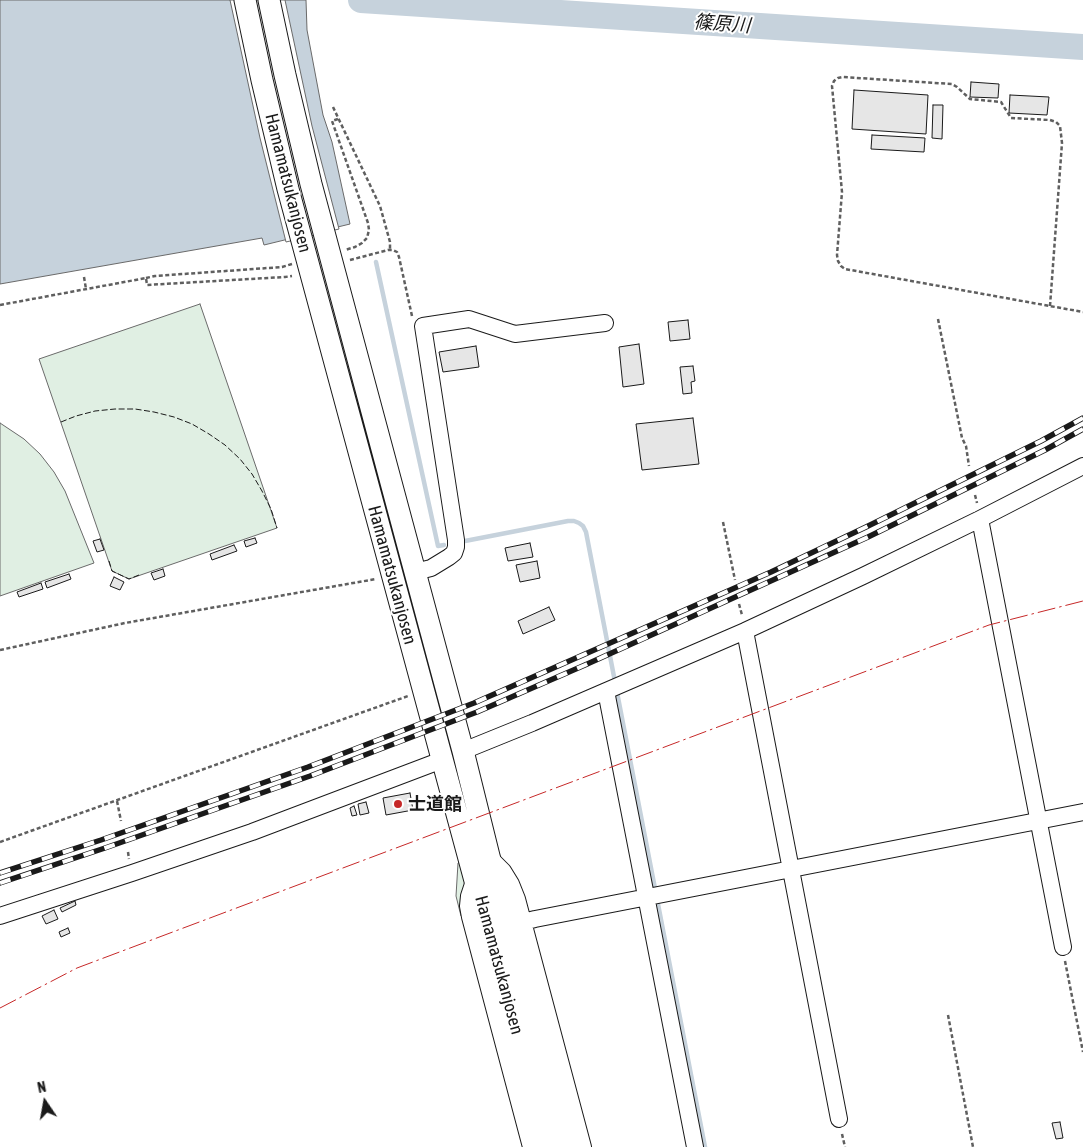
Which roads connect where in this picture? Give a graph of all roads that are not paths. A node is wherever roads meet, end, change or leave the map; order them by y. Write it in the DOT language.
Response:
graph roads {
  1 [pos="245,0"];
  2 [pos="269,0"];
  3 [pos="336,251"];
  4 [pos="300,260"];
  5 [pos="605,323"];
  6 [pos="1083,466"];
  7 [pos="980,519"];
  8 [pos="418,582"];
  9 [pos="398,597"];
  10 [pos="744,631"];
  11 [pos="613,688"];
  12 [pos="463,751"];
  13 [pos="442,760"];
  14 [pos="1083,812"];
  15 [pos="1038,821"];
  16 [pos="489,856"];
  17 [pos="791,869"];
  18 [pos="475,878"];
  19 [pos="653,896"];
  20 [pos="0,916"];
  21 [pos="523,922"];
  22 [pos="1063,947"];
  23 [pos="541,1087"];
  24 [pos="839,1119"];
  25 [pos="531,1147"];
  26 [pos="547,1147"];
  27 [pos="566,1147"];
  28 [pos="583,1147"];
  29 [pos="695,1147"];
  1 -- 4 [label="main road, Hamamatsukanjosen"];
  2 -- 3 [label="main road, Hamamatsukanjosen"];
  3 -- 4 [label="main road"];
  3 -- 8 [label="main road, Hamamatsukanjosen"];
  4 -- 9 [label="main road, Hamamatsukanjosen"];
  5 -- 8 [label="street"];
  6 -- 7 [label="street"];
  7 -- 10 [label="street"];
  7 -- 15 [label="street"];
  8 -- 9 [label="main road"];
  8 -- 12 [label="main road, Hamamatsukanjosen"];
  9 -- 13 [label="main road, Hamamatsukanjosen"];
  10 -- 11 [label="street"];
  10 -- 17 [label="street"];
  11 -- 12 [label="street"];
  11 -- 19 [label="street"];
  12 -- 16 [label="main road, Hamamatsukanjosen"];
  13 -- 18 [label="main road, Hamamatsukanjosen"];
  13 -- 20 [label="street"];
  14 -- 15 [label="street"];
  15 -- 17 [label="street"];
  15 -- 22 [label="street"];
  16 -- 21 [label="street"];
  16 -- 23 [label="main road, Hamamatsukanjosen"];
  17 -- 19 [label="street"];
  17 -- 24 [label="street"];
  18 -- 23 [label="main road, Hamamatsukanjosen"];
  18 -- 25 [label="street"];
  19 -- 21 [label="street"];
  19 -- 29 [label="street"];
  21 -- 28 [label="street"];
  23 -- 26 [label="main road, Hamamatsukanjosen"];
  23 -- 27 [label="main road, Hamamatsukanjosen"];
}
